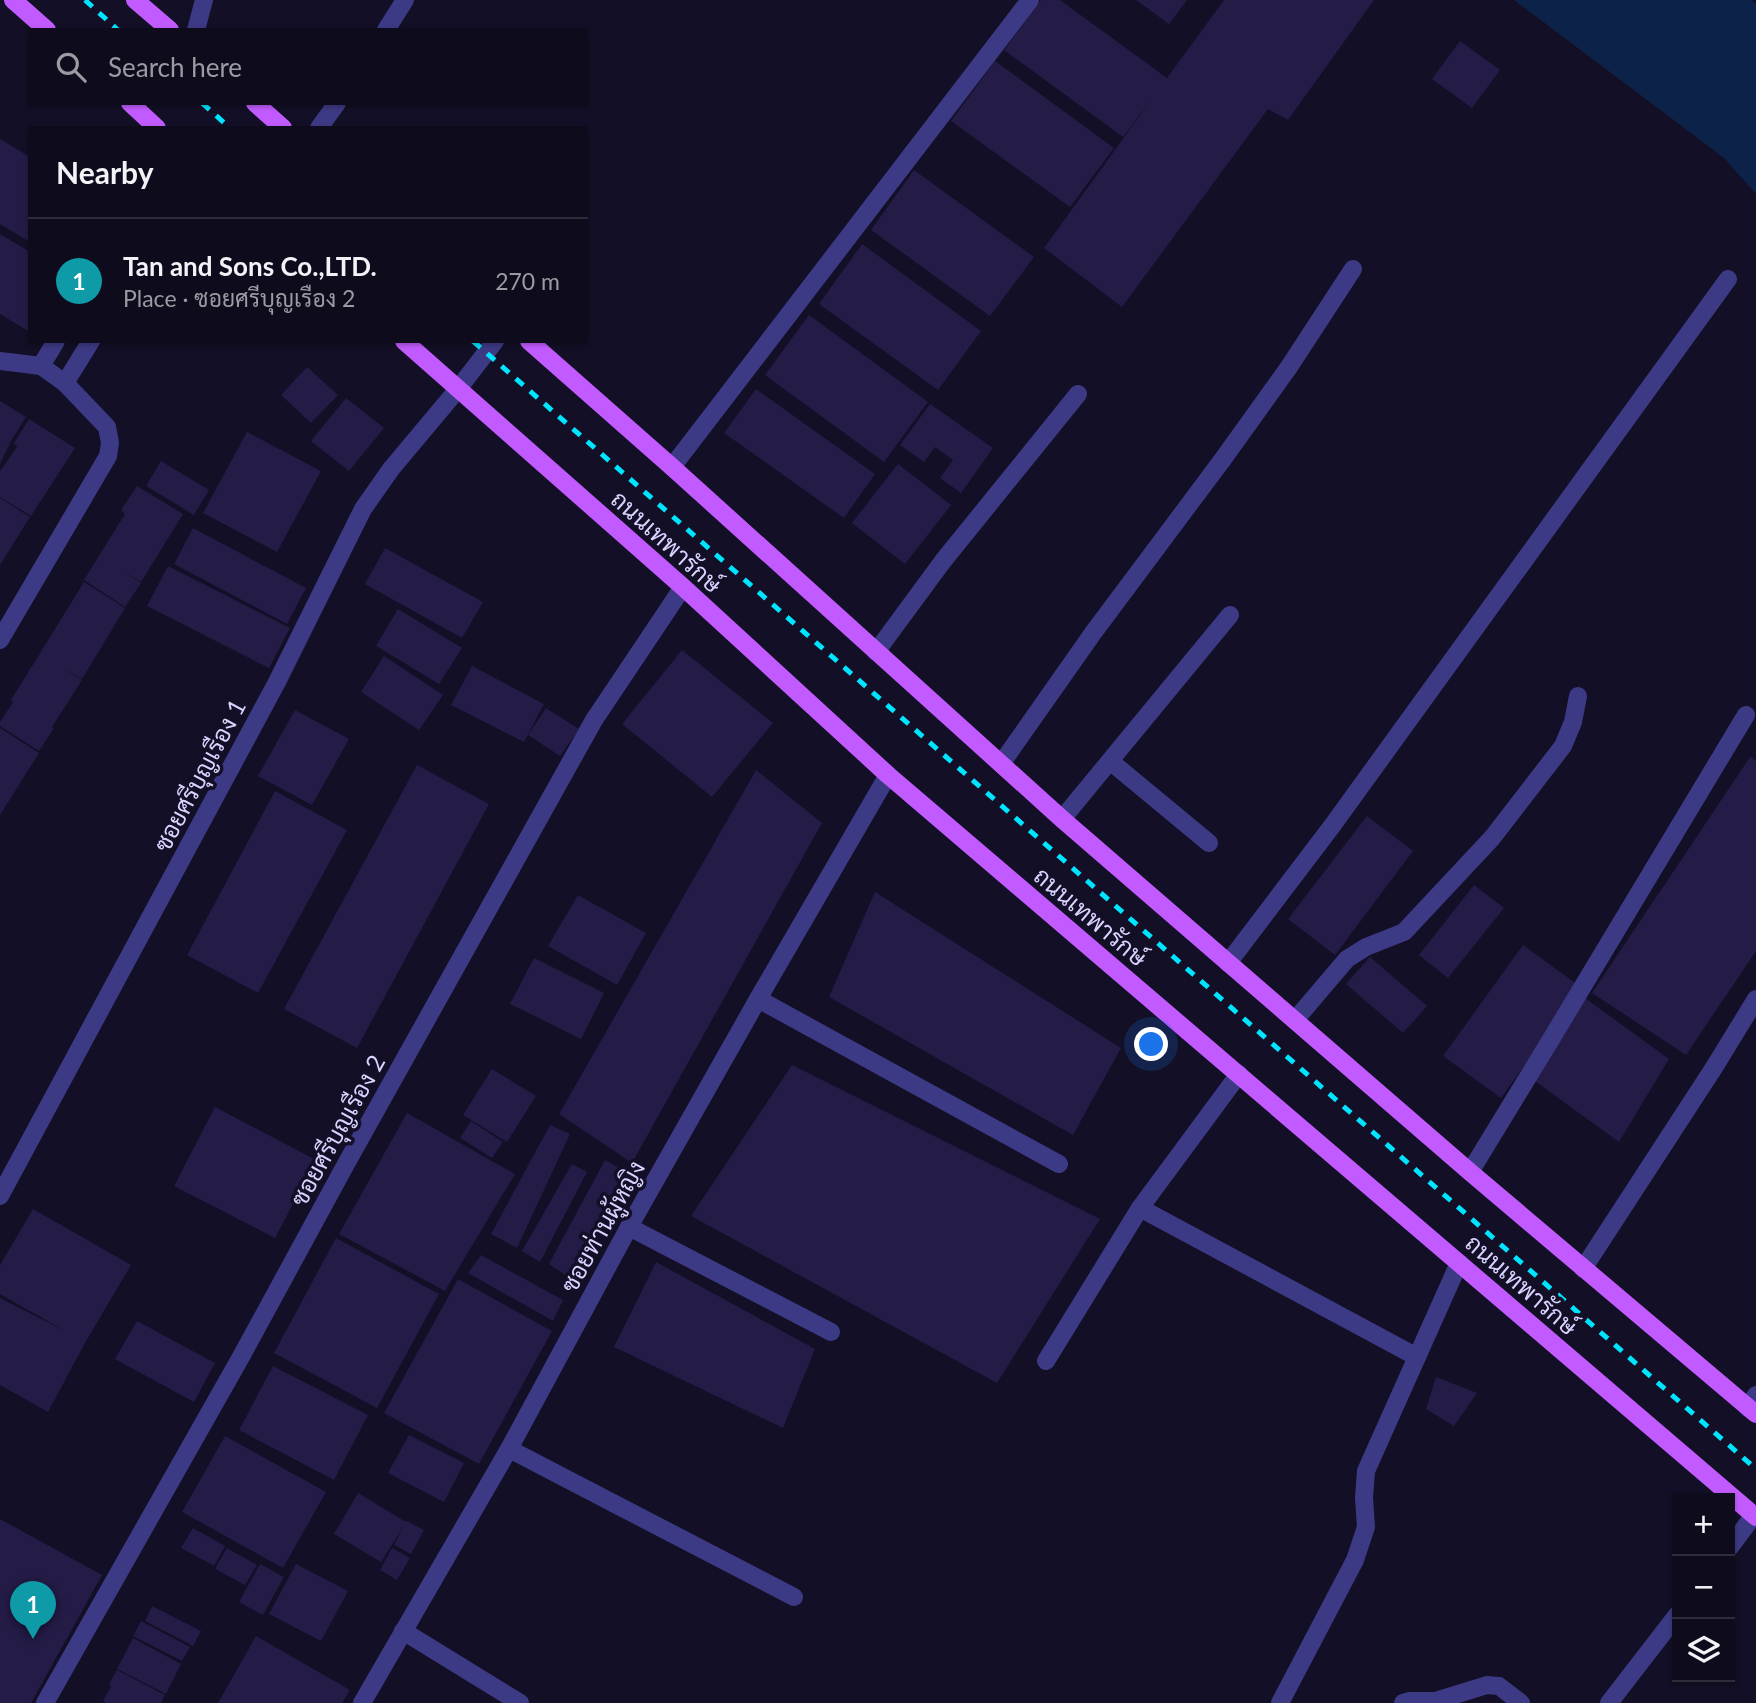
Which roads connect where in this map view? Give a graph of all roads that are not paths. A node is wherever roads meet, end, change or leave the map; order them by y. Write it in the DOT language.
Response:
graph roads {
  1 [pos="13,0"];
  2 [pos="135,0"];
  3 [pos="204,0"];
  4 [pos="405,0"];
  5 [pos="1030,0"];
  6 [pos="45,28"];
  7 [pos="168,28"];
  8 [pos="197,28"];
  9 [pos="387,28"];
  10 [pos="132,105"];
  11 [pos="257,105"];
  12 [pos="336,105"];
  13 [pos="155,126"];
  14 [pos="281,126"];
  15 [pos="320,126"];
  16 [pos="1353,269"];
  17 [pos="1728,279"];
  18 [pos="55,343"];
  19 [pos="90,343"];
  20 [pos="406,343"];
  21 [pos="493,343"];
  22 [pos="531,343"];
  23 [pos="0,361"];
  24 [pos="41,366"];
  25 [pos="65,383"];
  26 [pos="458,389"];
  27 [pos="1078,394"];
  28 [pos="672,467"];
  29 [pos="682,587"];
  30 [pos="1230,615"];
  31 [pos="0,640"];
  32 [pos="876,652"];
  33 [pos="1578,696"];
  34 [pos="1746,715"];
  35 [pos="1110,761"];
  36 [pos="1001,764"];
  37 [pos="888,775"];
  38 [pos="1062,820"];
  39 [pos="1209,843"];
  40 [pos="1228,963"];
  41 [pos="758,999"];
  42 [pos="1756,999"];
  43 [pos="1295,1020"];
  44 [pos="1239,1074"];
  45 [pos="1059,1164"];
  46 [pos="1470,1172"];
  47 [pos="0,1196"];
  48 [pos="1140,1208"];
  49 [pos="629,1227"];
  50 [pos="1459,1263"];
  51 [pos="1583,1269"];
  52 [pos="831,1332"];
  53 [pos="1417,1357"];
  54 [pos="1046,1361"];
  55 [pos="1753,1406"];
  56 [pos="509,1450"];
  57 [pos="1755,1516"];
  58 [pos="1735,1541"];
  59 [pos="794,1597"];
  60 [pos="1674,1619"];
  61 [pos="403,1631"];
  62 [pos="45,1703"];
  63 [pos="362,1703"];
  64 [pos="520,1703"];
  65 [pos="1280,1703"];
  66 [pos="1403,1703"];
  67 [pos="1521,1703"];
  68 [pos="1609,1703"];
  1 -- 6 [label="main road"];
  2 -- 7 [label="main road"];
  3 -- 8 [label="street"];
  4 -- 9 [label="street"];
  5 -- 28 [label="street"];
  10 -- 13 [label="main road"];
  11 -- 14 [label="main road"];
  12 -- 15 [label="street"];
  16 -- 36 [label="street"];
  17 -- 40 [label="street"];
  18 -- 24 [label="street"];
  19 -- 25 [label="street"];
  20 -- 26 [label="main road, ถนนเทพารักษ์"];
  21 -- 26 [label="street, ซอยศรีบุญเรือง 1"];
  22 -- 28 [label="main road, ถนนเทพารักษ์"];
  23 -- 24 [label="street"];
  24 -- 25 [label="street"];
  25 -- 31 [label="street"];
  26 -- 29 [label="main road, ถนนเทพารักษ์"];
  26 -- 47 [label="street, ซอยศรีบุญเรือง 1"];
  27 -- 32 [label="street"];
  28 -- 32 [label="main road, ถนนเทพารักษ์"];
  29 -- 37 [label="main road, ถนนเทพารักษ์"];
  29 -- 62 [label="street, ซอยศรีบุญเรือง 2"];
  30 -- 35 [label="street"];
  32 -- 36 [label="main road, ถนนเทพารักษ์"];
  33 -- 43 [label="street"];
  34 -- 46 [label="street"];
  35 -- 38 [label="street"];
  35 -- 39 [label="street"];
  36 -- 38 [label="main road, ถนนเทพารักษ์"];
  37 -- 41 [label="street, ซอยท่านผู้หญิง"];
  37 -- 44 [label="main road, ถนนเทพารักษ์"];
  38 -- 40 [label="main road, ถนนเทพารักษ์"];
  40 -- 43 [label="main road, ถนนเทพารักษ์"];
  41 -- 45 [label="street"];
  41 -- 49 [label="street, ซอยท่านผู้หญิง"];
  42 -- 51 [label="street"];
  43 -- 46 [label="main road, ถนนเทพารักษ์"];
  44 -- 48 [label="street"];
  44 -- 50 [label="main road, ถนนเทพารักษ์"];
  46 -- 51 [label="main road, ถนนเทพารักษ์"];
  48 -- 53 [label="street"];
  48 -- 54 [label="street"];
  49 -- 52 [label="street"];
  49 -- 56 [label="street, ซอยท่านผู้หญิง"];
  50 -- 53 [label="street"];
  50 -- 57 [label="main road, ถนนเทพารักษ์"];
  51 -- 55 [label="main road, ถนนเทพารักษ์"];
  53 -- 65 [label="street"];
  56 -- 59 [label="street"];
  56 -- 61 [label="street, ซอยท่านผู้หญิง"];
  57 -- 58 [label="street"];
  60 -- 68 [label="street"];
  61 -- 63 [label="street, ซอยท่านผู้หญิง"];
  61 -- 64 [label="street"];
  66 -- 67 [label="street"];
}
